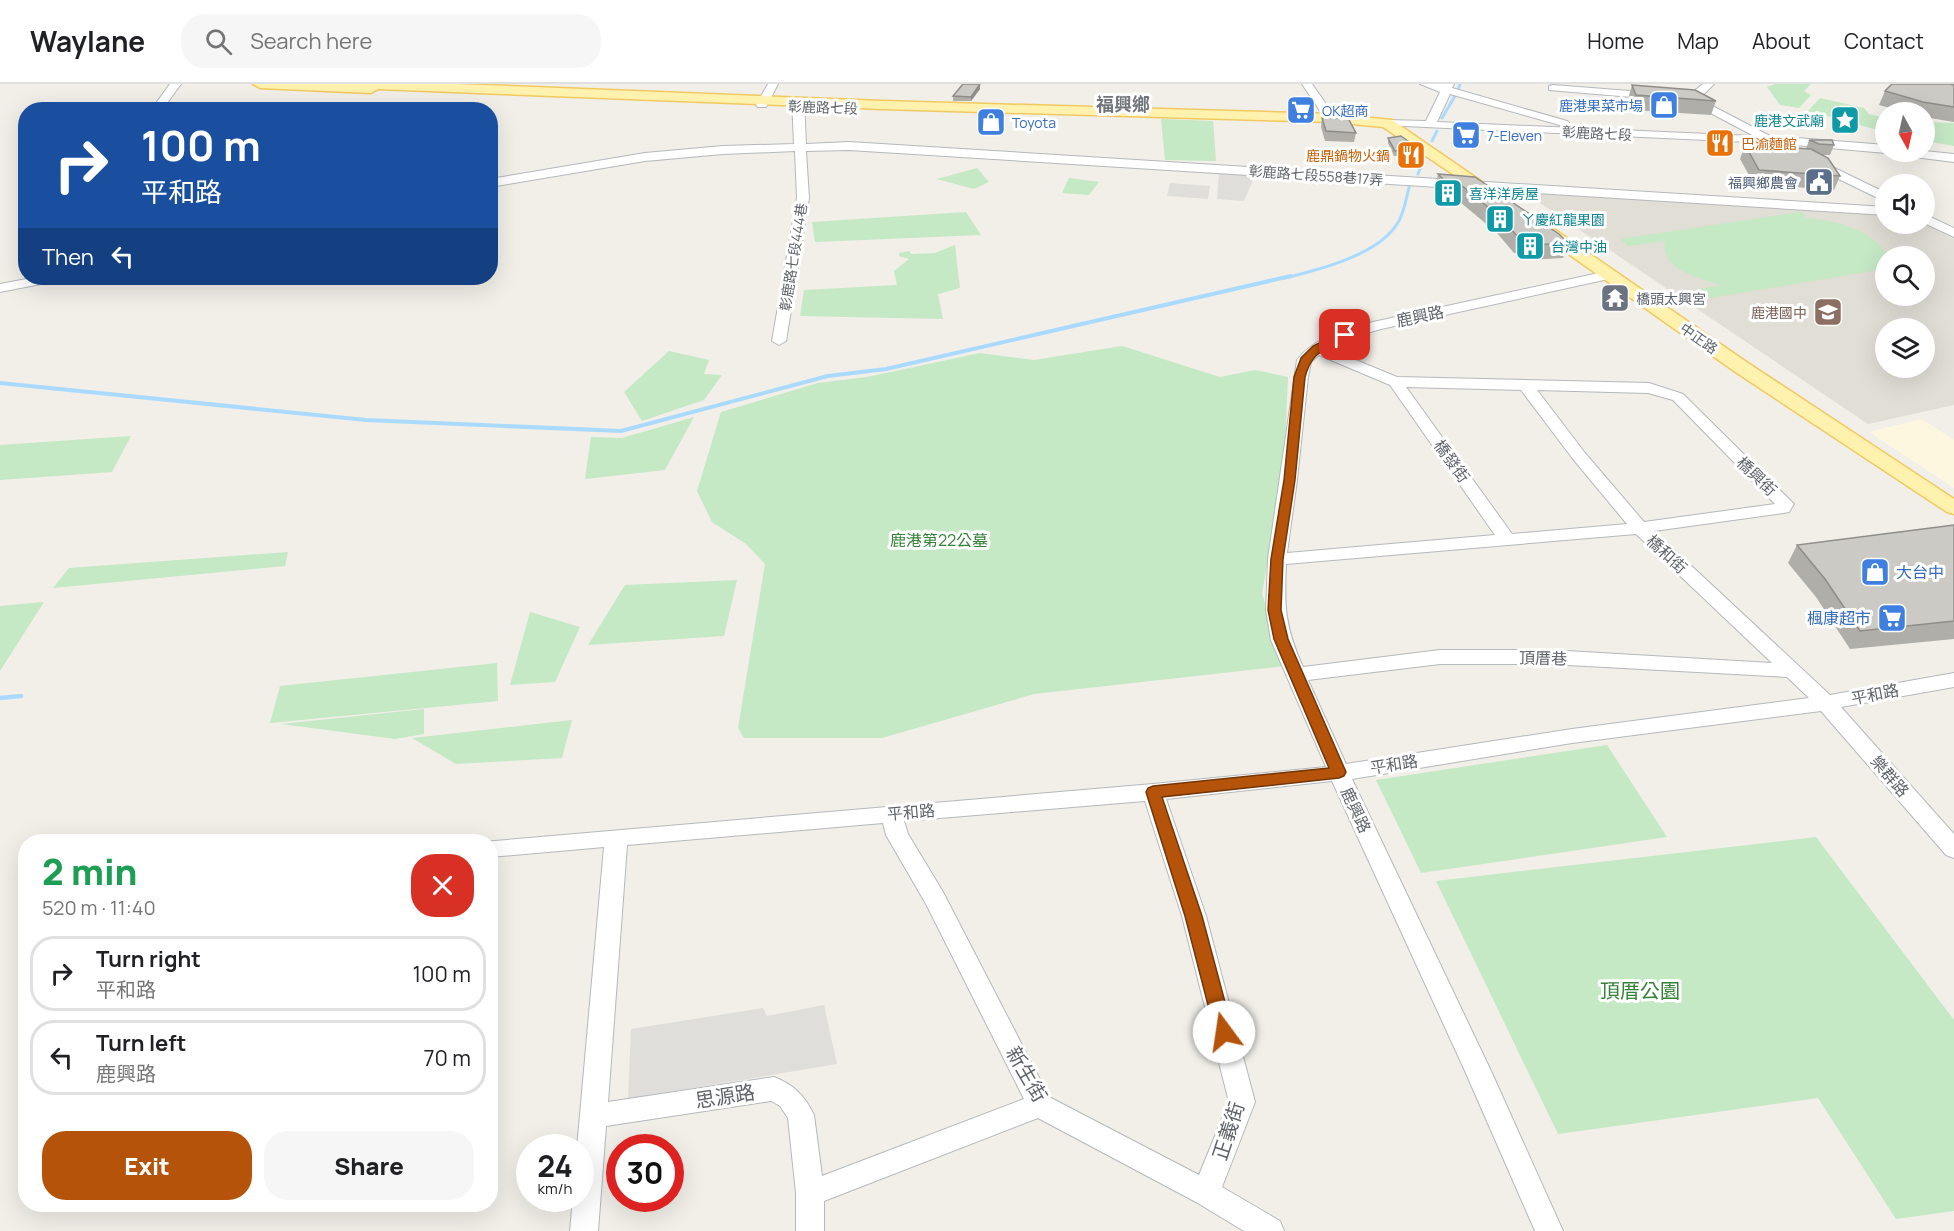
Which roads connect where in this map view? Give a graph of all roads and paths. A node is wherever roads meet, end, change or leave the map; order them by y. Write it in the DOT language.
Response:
graph roads {
  1 [pos="176,84"];
  2 [pos="260,84"];
  3 [pos="356,84"];
  4 [pos="773,84"];
  5 [pos="1307,84"];
  6 [pos="1425,84"];
  7 [pos="1710,84"];
  8 [pos="1448,87"];
  9 [pos="1681,98"];
  10 [pos="1549,99"];
  11 [pos="162,102"];
  12 [pos="764,103"];
  13 [pos="799,104"];
  14 [pos="1333,121"];
  15 [pos="1387,123"];
  16 [pos="1430,125"];
  17 [pos="1541,130"];
  18 [pos="1595,132"];
  19 [pos="1771,140"];
  20 [pos="799,147"];
  21 [pos="1875,148"];
  22 [pos="1935,156"];
  23 [pos="1954,158"];
  24 [pos="498,182"];
  25 [pos="1479,185"];
  26 [pos="1875,193"];
  27 [pos="1506,204"];
  28 [pos="1875,209"];
  29 [pos="1525,217"];
  30 [pos="1935,224"];
  31 [pos="1954,233"];
  32 [pos="1608,275"];
  33 [pos="18,283"];
  34 [pos="0,288"];
  35 [pos="779,341"];
  36 [pos="1317,349"];
  37 [pos="1395,382"];
  38 [pos="1527,387"];
  39 [pos="1954,508"];
  40 [pos="1640,528"];
  41 [pos="1508,540"];
  42 [pos="1277,559"];
  43 [pos="1792,672"];
  44 [pos="1296,675"];
  45 [pos="1954,680"];
  46 [pos="1827,703"];
  47 [pos="1339,772"];
  48 [pos="1153,792"];
  49 [pos="891,814"];
  50 [pos="616,837"];
  51 [pos="498,847"];
  52 [pos="1954,849"];
  53 [pos="1041,1105"];
  54 [pos="594,1116"];
  55 [pos="810,1193"];
  56 [pos="1206,1193"];
  57 [pos="584,1231"];
  58 [pos="810,1231"];
  59 [pos="1270,1231"];
  60 [pos="1549,1231"];
  1 -- 11 [label="street"];
  2 -- 12 [label="main road, 彰鹿路七段"];
  3 -- 12 [label="main road, 彰鹿路七段"];
  4 -- 12 [label="street"];
  5 -- 14 [label="street"];
  6 -- 8 [label="street"];
  7 -- 9 [label="street"];
  8 -- 10 [label="street"];
  8 -- 16 [label="street"];
  9 -- 10 [label="street"];
  9 -- 19 [label="street"];
  10 -- 17 [label="street"];
  10 -- 18 [label="street"];
  12 -- 13 [label="main road, 彰鹿路七段"];
  13 -- 14 [label="main road, 彰鹿路七段"];
  13 -- 20 [label="street, 彰鹿路七段444巷"];
  14 -- 15 [label="main road, 彰鹿路七段"];
  15 -- 16 [label="street, 彰鹿路七段"];
  15 -- 25 [label="main road"];
  16 -- 17 [label="street, 彰鹿路七段"];
  17 -- 18 [label="street, 彰鹿路七段"];
  18 -- 19 [label="street, 彰鹿路七段"];
  19 -- 21 [label="street, 彰鹿路七段"];
  19 -- 26 [label="street"];
  20 -- 24 [label="street, 彰鹿路七段558巷17弄"];
  20 -- 25 [label="street, 彰鹿路七段558巷17弄"];
  20 -- 35 [label="street, 彰鹿路七段444巷"];
  22 -- 23 [label="street"];
  25 -- 27 [label="main road"];
  25 -- 28 [label="street, 彰鹿路七段558巷17弄"];
  29 -- 32 [label="main road, 中正路"];
  30 -- 31 [label="street"];
  32 -- 36 [label="street, 鹿興路"];
  32 -- 39 [label="main road, 中正路"];
  33 -- 34 [label="street"];
  36 -- 37 [label="street, 橋興街"];
  36 -- 42 [label="street, 鹿興路"];
  37 -- 38 [label="street, 橋興街"];
  37 -- 41 [label="street, 橋發街"];
  38 -- 40 [label="street, 橋和街"];
  38 -- 40 [label="street, 橋興街"];
  40 -- 41 [label="street, 橋興街"];
  40 -- 43 [label="street, 橋和街"];
  41 -- 42 [label="street, 橋興街"];
  42 -- 44 [label="street, 鹿興路"];
  43 -- 44 [label="street, 頂厝巷"];
  43 -- 46 [label="street, 橋和街"];
  44 -- 47 [label="street, 鹿興路"];
  45 -- 46 [label="street, 平和路"];
  46 -- 47 [label="street, 平和路"];
  46 -- 52 [label="street, 樂群路"];
  47 -- 48 [label="street, 平和路"];
  47 -- 60 [label="street, 鹿興路"];
  48 -- 49 [label="street, 平和路"];
  48 -- 56 [label="street, 正義街"];
  49 -- 50 [label="street, 平和路"];
  49 -- 53 [label="street, 新生街"];
  50 -- 51 [label="street, 平和路"];
  50 -- 54 [label="street"];
  53 -- 55 [label="street"];
  53 -- 56 [label="street, 新生街"];
  54 -- 55 [label="street, 思源路"];
  54 -- 57 [label="street"];
  55 -- 58 [label="street, 思源路"];
  56 -- 59 [label="street, 新生街"];
}
